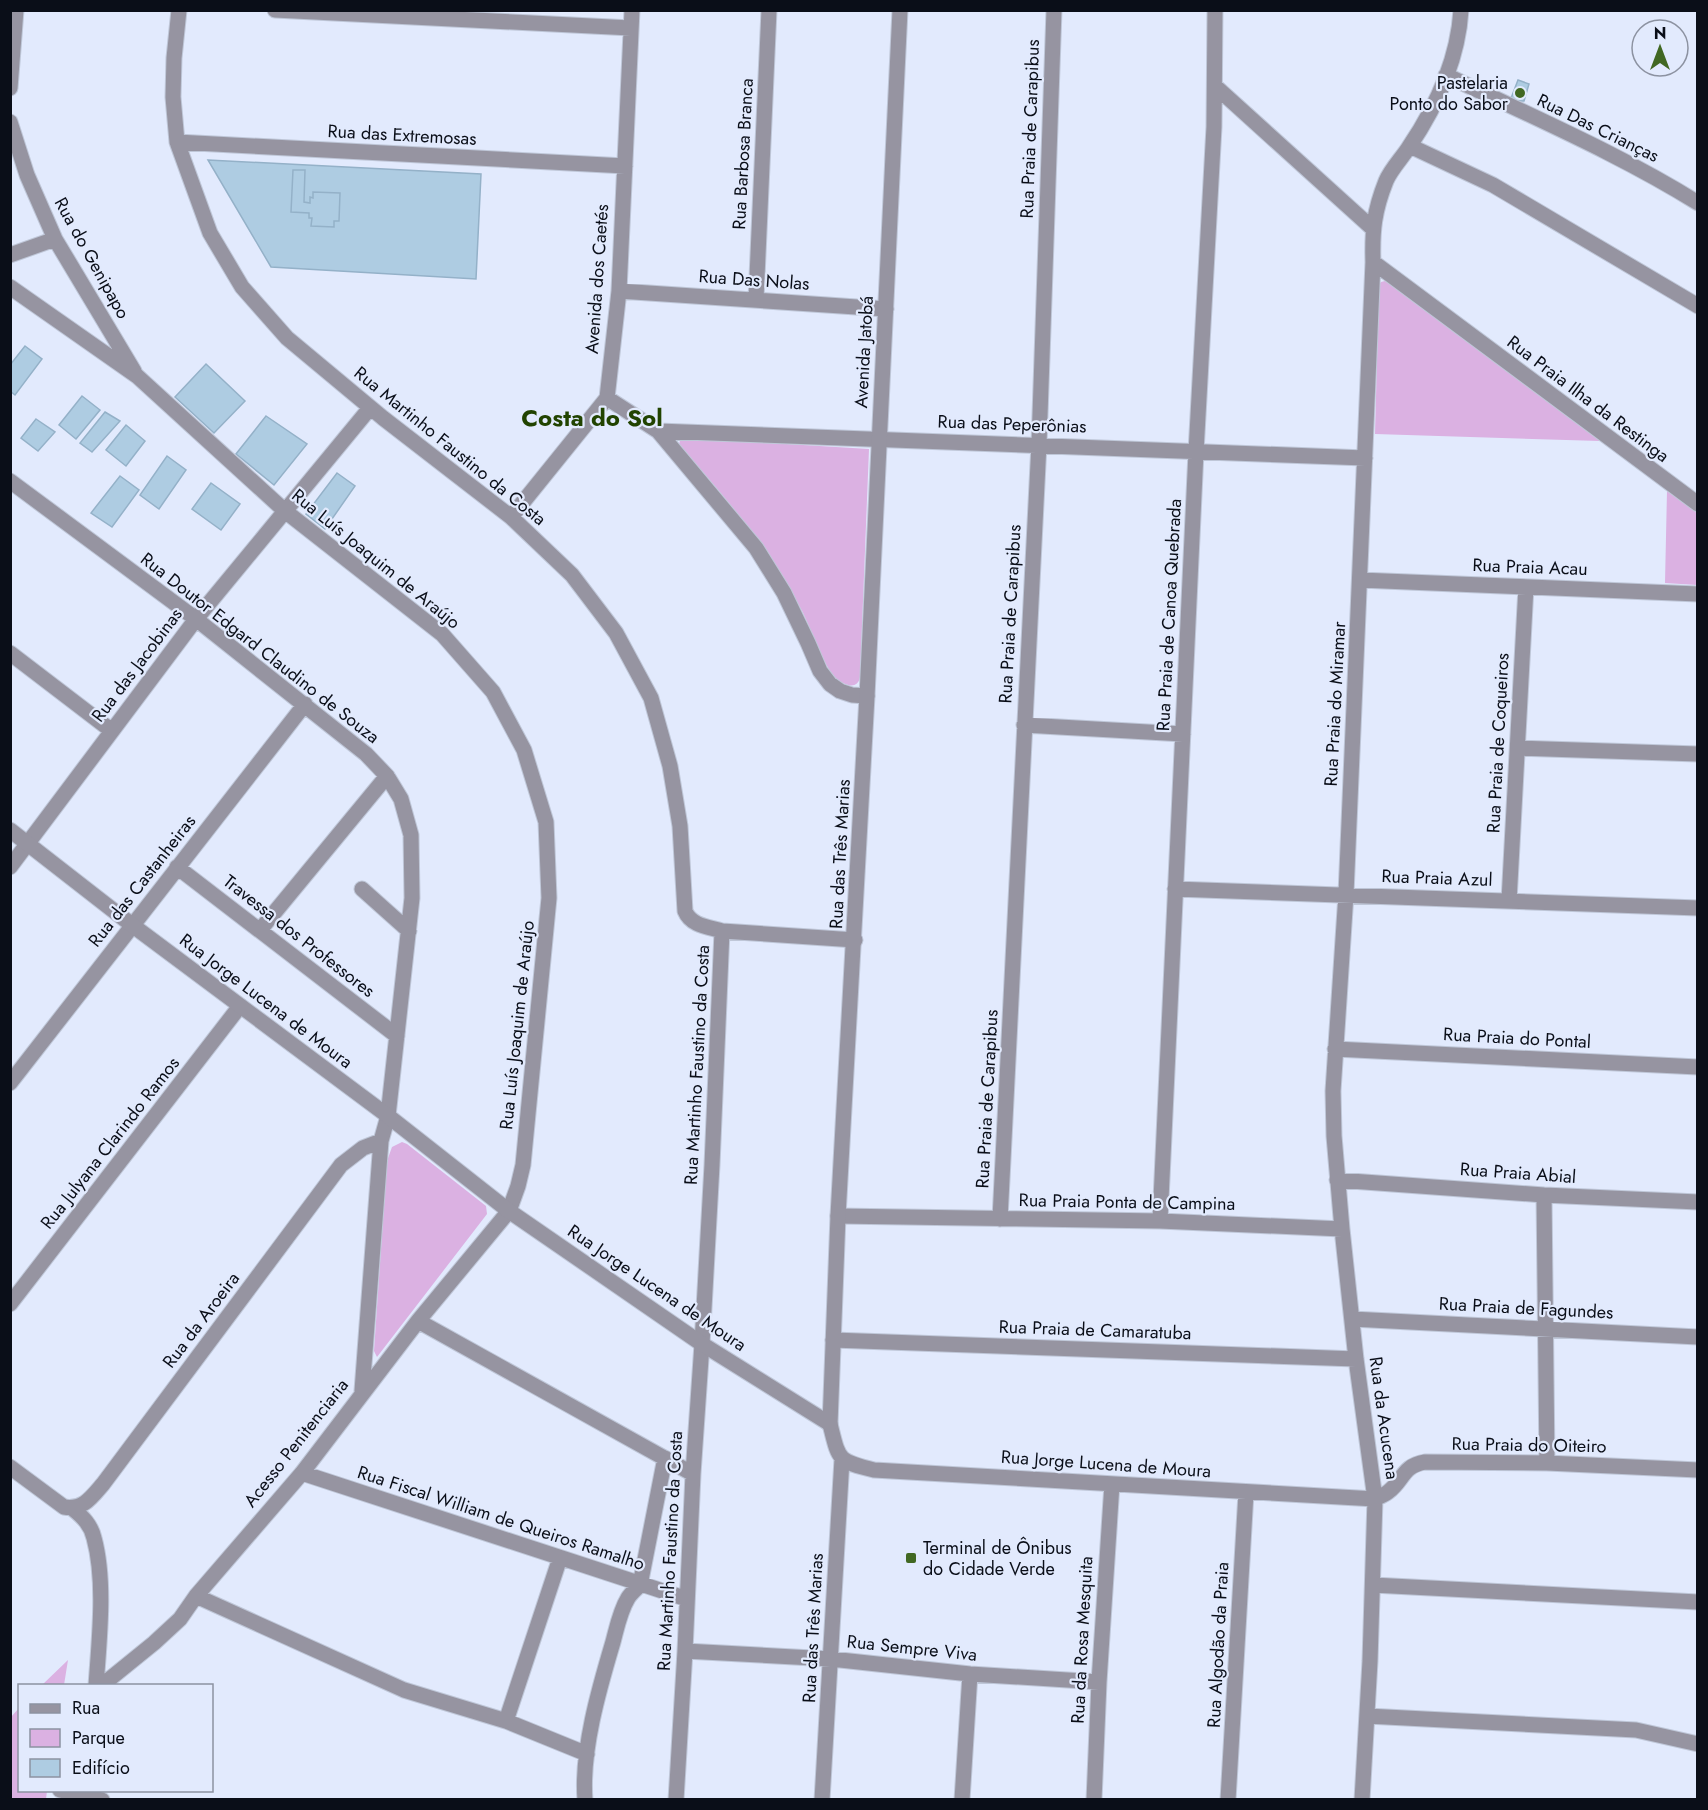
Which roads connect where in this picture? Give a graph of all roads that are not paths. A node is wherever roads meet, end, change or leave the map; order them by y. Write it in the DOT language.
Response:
graph roads {
  1 [pos="16,10"];
  2 [pos="179,10"];
  3 [pos="275,10"];
  4 [pos="632,10"];
  5 [pos="769,10"];
  6 [pos="900,10"];
  7 [pos="1054,10"];
  8 [pos="1215,10"];
  9 [pos="1461,10"];
  10 [pos="631,28"];
  11 [pos="1446,75"];
  12 [pos="1215,86"];
  13 [pos="10,88"];
  14 [pos="10,122"];
  15 [pos="177,142"];
  16 [pos="1410,146"];
  17 [pos="625,166"];
  18 [pos="1698,203"];
  19 [pos="1372,228"];
  20 [pos="55,239"];
  21 [pos="10,255"];
  22 [pos="1373,262"];
  23 [pos="10,287"];
  24 [pos="619,291"];
  25 [pos="756,299"];
  26 [pos="1698,306"];
  27 [pos="886,309"];
  28 [pos="137,375"];
  29 [pos="607,398"];
  30 [pos="370,408"];
  31 [pos="658,431"];
  32 [pos="879,439"];
  33 [pos="1039,444"];
  34 [pos="1196,452"];
  35 [pos="1365,458"];
  36 [pos="10,481"];
  37 [pos="1698,504"];
  38 [pos="285,511"];
  39 [pos="511,517"];
  40 [pos="1360,580"];
  41 [pos="1526,586"];
  42 [pos="1698,594"];
  43 [pos="196,619"];
  44 [pos="10,653"];
  45 [pos="867,696"];
  46 [pos="305,704"];
  47 [pos="1024,725"];
  48 [pos="112,730"];
  49 [pos="1183,734"];
  50 [pos="1518,748"];
  51 [pos="1698,754"];
  52 [pos="387,776"];
  53 [pos="10,830"];
  54 [pos="28,844"];
  55 [pos="10,867"];
  56 [pos="177,867"];
  57 [pos="362,889"];
  58 [pos="1175,889"];
  59 [pos="1346,894"];
  60 [pos="1509,901"];
  61 [pos="1698,908"];
  62 [pos="132,925"];
  63 [pos="260,930"];
  64 [pos="409,931"];
  65 [pos="722,931"];
  66 [pos="855,940"];
  67 [pos="240,1006"];
  68 [pos="397,1036"];
  69 [pos="1335,1049"];
  70 [pos="1698,1067"];
  71 [pos="10,1083"];
  72 [pos="388,1116"];
  73 [pos="381,1141"];
  74 [pos="1337,1180"];
  75 [pos="1544,1195"];
  76 [pos="1698,1202"];
  77 [pos="509,1211"];
  78 [pos="838,1216"];
  79 [pos="1000,1219"];
  80 [pos="1160,1221"];
  81 [pos="1342,1229"];
  82 [pos="10,1304"];
  83 [pos="1352,1318"];
  84 [pos="418,1321"];
  85 [pos="1547,1329"];
  86 [pos="1698,1337"];
  87 [pos="833,1340"];
  88 [pos="702,1344"];
  89 [pos="1356,1359"];
  90 [pos="362,1391"];
  91 [pos="830,1424"];
  92 [pos="665,1458"];
  93 [pos="842,1459"];
  94 [pos="1547,1463"];
  95 [pos="10,1467"];
  96 [pos="1698,1470"];
  97 [pos="302,1473"];
  98 [pos="693,1474"];
  99 [pos="1112,1484"];
  100 [pos="1246,1493"];
  101 [pos="1375,1500"];
  102 [pos="73,1509"];
  103 [pos="560,1558"];
  104 [pos="640,1585"];
  105 [pos="1373,1585"];
  106 [pos="196,1596"];
  107 [pos="687,1599"];
  108 [pos="1698,1602"];
  109 [pos="685,1651"];
  110 [pos="831,1659"];
  111 [pos="970,1674"];
  112 [pos="1099,1682"];
  113 [pos="96,1684"];
  114 [pos="103,1684"];
  115 [pos="1367,1716"];
  116 [pos="506,1721"];
  117 [pos="1698,1744"];
  118 [pos="587,1754"];
  119 [pos="65,1792"];
  120 [pos="102,1800"];
  121 [pos="585,1800"];
  122 [pos="676,1800"];
  123 [pos="822,1800"];
  124 [pos="962,1800"];
  125 [pos="1094,1800"];
  126 [pos="1228,1800"];
  127 [pos="1362,1800"];
  1 -- 13 [label="street"];
  2 -- 15 [label="street, Rua Martinho Faustino da Costa"];
  3 -- 10 [label="street"];
  4 -- 10 [label="street, Avenida dos Caetés"];
  5 -- 25 [label="street, Rua Barbosa Branca"];
  6 -- 27 [label="street, Avenida Jatobá"];
  7 -- 33 [label="street, Rua Praia de Carapibus"];
  8 -- 12 [label="street, Rua Praia de Canoa Quebrada"];
  9 -- 11 [label="street, Rua Praia do Miramar"];
  10 -- 17 [label="street, Avenida dos Caetés"];
  11 -- 16 [label="street, Rua Praia do Miramar"];
  11 -- 18 [label="street, Rua Das Crianças"];
  12 -- 19 [label="street"];
  12 -- 34 [label="street, Rua Praia de Canoa Quebrada"];
  14 -- 20 [label="street, Rua do Genipapo"];
  15 -- 17 [label="street, Rua das Extremosas"];
  15 -- 30 [label="street, Rua Martinho Faustino da Costa"];
  16 -- 19 [label="street, Rua Praia do Miramar"];
  16 -- 26 [label="street"];
  17 -- 24 [label="street, Avenida dos Caetés"];
  19 -- 22 [label="street, Rua Praia do Miramar"];
  20 -- 21 [label="street"];
  20 -- 28 [label="street, Rua do Genipapo"];
  22 -- 35 [label="street, Rua Praia do Miramar"];
  22 -- 37 [label="street, Rua Praia Ilha da Restinga"];
  23 -- 28 [label="street, Rua Luís Joaquim de Araújo"];
  24 -- 25 [label="street, Rua Das Nolas"];
  24 -- 29 [label="street, Avenida dos Caetés"];
  25 -- 27 [label="street, Rua Das Nolas"];
  27 -- 32 [label="street, Avenida Jatobá"];
  28 -- 38 [label="street, Rua Luís Joaquim de Araújo"];
  29 -- 31 [label="street"];
  29 -- 39 [label="street"];
  30 -- 38 [label="street, Rua das Jacobinas"];
  30 -- 39 [label="street, Rua Martinho Faustino da Costa"];
  31 -- 32 [label="street, Rua das Peperônias"];
  31 -- 45 [label="street"];
  32 -- 33 [label="street, Rua das Peperônias"];
  32 -- 45 [label="street, Avenida Jatobá"];
  33 -- 34 [label="street, Rua das Peperônias"];
  33 -- 47 [label="street, Rua Praia de Carapibus"];
  34 -- 35 [label="street, Rua das Peperônias"];
  34 -- 49 [label="street, Rua Praia de Canoa Quebrada"];
  35 -- 40 [label="street, Rua Praia do Miramar"];
  36 -- 43 [label="street, Rua Doutor Edgard Claudino de Souza"];
  38 -- 43 [label="street, Rua das Jacobinas"];
  38 -- 77 [label="street, Rua Luís Joaquim de Araújo"];
  39 -- 65 [label="street, Rua Martinho Faustino da Costa"];
  40 -- 41 [label="street, Rua Praia Acau"];
  40 -- 59 [label="street, Rua Praia do Miramar"];
  41 -- 42 [label="street, Rua Praia Acau"];
  41 -- 50 [label="street, Rua Praia de Coqueiros"];
  43 -- 46 [label="street, Rua Doutor Edgard Claudino de Souza"];
  43 -- 48 [label="street, Rua das Jacobinas"];
  44 -- 48 [label="street"];
  45 -- 66 [label="street, Rua das Três Marias"];
  46 -- 52 [label="street, Rua Doutor Edgard Claudino de Souza"];
  46 -- 56 [label="street, Rua das Castanheiras"];
  47 -- 49 [label="street"];
  47 -- 79 [label="street, Rua Praia de Carapibus"];
  48 -- 54 [label="street, Rua das Jacobinas"];
  49 -- 58 [label="street, Rua Praia de Canoa Quebrada"];
  50 -- 51 [label="street"];
  50 -- 60 [label="street, Rua Praia de Coqueiros"];
  52 -- 63 [label="street"];
  52 -- 64 [label="street, Rua Doutor Edgard Claudino de Souza"];
  53 -- 54 [label="street, Rua Jorge Lucena de Moura"];
  54 -- 55 [label="street, Rua das Jacobinas"];
  54 -- 62 [label="street, Rua Jorge Lucena de Moura"];
  56 -- 62 [label="street, Rua das Castanheiras"];
  56 -- 63 [label="street, Travessa dos Professores"];
  57 -- 64 [label="street"];
  58 -- 59 [label="street, Rua Praia Azul"];
  58 -- 80 [label="street, Rua Praia de Canoa Quebrada"];
  59 -- 60 [label="street, Rua Praia Azul"];
  59 -- 69 [label="street, Rua Praia do Miramar"];
  60 -- 61 [label="street, Rua Praia Azul"];
  62 -- 67 [label="street, Rua Jorge Lucena de Moura"];
  62 -- 71 [label="street, Rua das Castanheiras"];
  63 -- 68 [label="street, Travessa dos Professores"];
  64 -- 68 [label="street, Rua Doutor Edgard Claudino de Souza"];
  65 -- 66 [label="street"];
  65 -- 88 [label="street, Rua Martinho Faustino da Costa"];
  66 -- 78 [label="street, Rua das Três Marias"];
  67 -- 72 [label="street, Rua Jorge Lucena de Moura"];
  67 -- 82 [label="street, Rua Julyana Clarindo Ramos"];
  68 -- 72 [label="street, Rua Doutor Edgard Claudino de Souza"];
  69 -- 70 [label="street, Rua Praia do Pontal"];
  69 -- 74 [label="street, Rua Praia do Miramar"];
  72 -- 73 [label="street, Rua Doutor Edgard Claudino de Souza"];
  72 -- 77 [label="street, Rua Jorge Lucena de Moura"];
  73 -- 90 [label="street, Rua Doutor Edgard Claudino de Souza"];
  73 -- 102 [label="street, Rua da Aroeira"];
  74 -- 75 [label="street, Rua Praia Abial"];
  74 -- 81 [label="street, Rua da Acucena"];
  75 -- 76 [label="street, Rua Praia Abial"];
  75 -- 85 [label="street"];
  77 -- 84 [label="street, Acesso Penitenciaria"];
  77 -- 88 [label="street, Rua Jorge Lucena de Moura"];
  78 -- 79 [label="street, Rua Praia Ponta de Campina"];
  78 -- 87 [label="street, Rua das Três Marias"];
  79 -- 80 [label="street, Rua Praia Ponta de Campina"];
  80 -- 81 [label="street, Rua Praia Ponta de Campina"];
  81 -- 83 [label="street, Rua da Acucena"];
  83 -- 85 [label="street, Rua Praia de Fagundes"];
  83 -- 89 [label="street, Rua da Acucena"];
  84 -- 90 [label="street, Acesso Penitenciaria"];
  84 -- 92 [label="street"];
  85 -- 86 [label="street, Rua Praia de Fagundes"];
  85 -- 94 [label="street"];
  87 -- 89 [label="street, Rua Praia de Camaratuba"];
  87 -- 91 [label="street, Rua das Três Marias"];
  88 -- 91 [label="street, Rua Jorge Lucena de Moura"];
  88 -- 98 [label="street, Rua Martinho Faustino da Costa"];
  89 -- 101 [label="street, Rua da Acucena"];
  90 -- 97 [label="street, Acesso Penitenciaria"];
  91 -- 93 [label="street"];
  92 -- 98 [label="street"];
  92 -- 104 [label="street, Rua Martinho Faustino da Costa"];
  93 -- 99 [label="street, Rua Jorge Lucena de Moura"];
  93 -- 110 [label="street, Rua das Três Marias"];
  94 -- 96 [label="street, Rua Praia do Oiteiro"];
  94 -- 101 [label="street, Rua Praia do Oiteiro"];
  95 -- 102 [label="street"];
  97 -- 103 [label="street, Rua Fiscal William de Queiros Ramalho"];
  97 -- 106 [label="street, Acesso Penitenciaria"];
  98 -- 107 [label="street, Rua Martinho Faustino da Costa"];
  99 -- 100 [label="street, Rua Jorge Lucena de Moura"];
  99 -- 112 [label="street, Rua da Rosa Mesquita"];
  100 -- 101 [label="street, Rua Jorge Lucena de Moura"];
  100 -- 126 [label="street, Rua Algodão da Praia"];
  101 -- 105 [label="street, Rua da Acucena"];
  102 -- 113 [label="street"];
  103 -- 104 [label="street, Rua Fiscal William de Queiros Ramalho"];
  103 -- 116 [label="street"];
  104 -- 107 [label="street, Rua Fiscal William de Queiros Ramalho"];
  104 -- 118 [label="street"];
  105 -- 108 [label="street"];
  105 -- 115 [label="street, Rua da Acucena"];
  106 -- 114 [label="street, Acesso Penitenciaria"];
  106 -- 116 [label="street"];
  107 -- 109 [label="street, Rua Martinho Faustino da Costa"];
  109 -- 110 [label="street, Rua Sempre Viva"];
  109 -- 122 [label="street, Rua Martinho Faustino da Costa"];
  110 -- 111 [label="street, Rua Sempre Viva"];
  110 -- 123 [label="street, Rua das Três Marias"];
  111 -- 112 [label="street, Rua Sempre Viva"];
  111 -- 124 [label="street"];
  112 -- 125 [label="street, Rua da Rosa Mesquita"];
  115 -- 117 [label="street"];
  115 -- 127 [label="street, Rua da Acucena"];
  116 -- 118 [label="street"];
  118 -- 121 [label="street"];
  119 -- 120 [label="street"];
}
